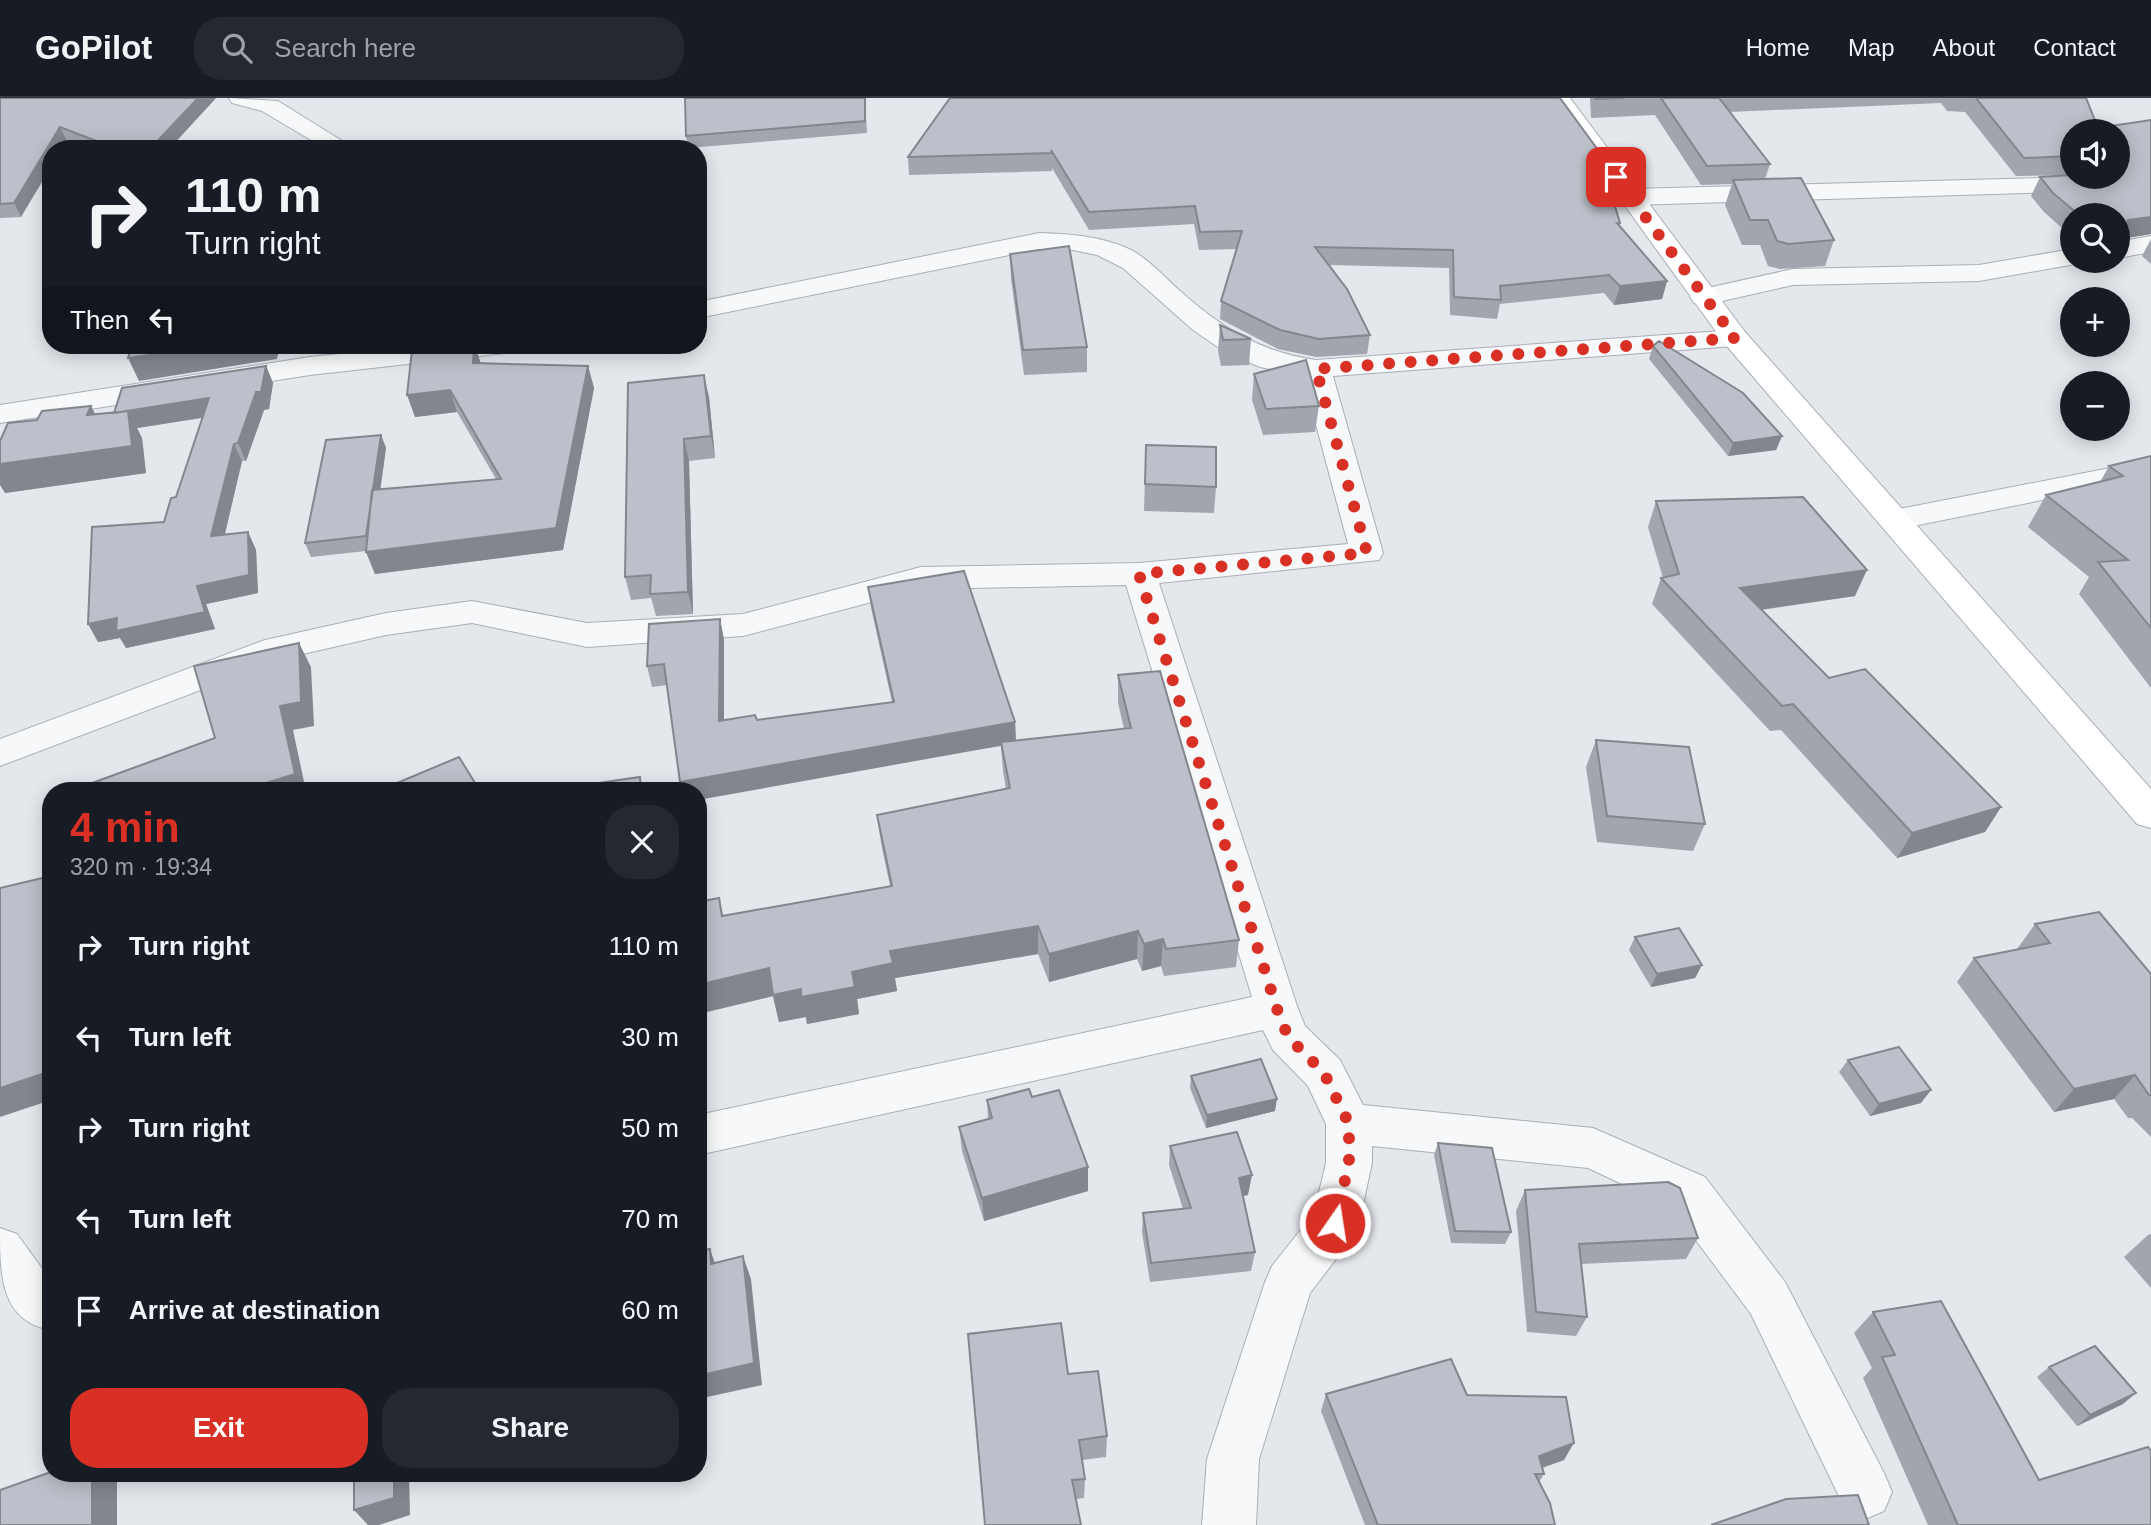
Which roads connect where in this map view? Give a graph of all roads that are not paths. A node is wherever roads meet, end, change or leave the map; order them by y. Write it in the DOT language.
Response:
graph roads {
  1 [pos="240,98"];
  2 [pos="1558,98"];
  3 [pos="328,140"];
  4 [pos="2060,185"];
  5 [pos="1631,197"];
  6 [pos="2151,244"];
  7 [pos="2130,248"];
  8 [pos="2060,259"];
  9 [pos="1704,297"];
  10 [pos="707,308"];
  11 [pos="1735,338"];
  12 [pos="421,354"];
  13 [pos="1316,369"];
  14 [pos="0,414"];
  15 [pos="2151,469"];
  16 [pos="1894,520"];
  17 [pos="1139,574"];
  18 [pos="0,753"];
  19 [pos="2150,813"];
  20 [pos="1277,1009"];
  21 [pos="1349,1124"];
  22 [pos="707,1133"];
  23 [pos="0,1250"];
  24 [pos="42,1306"];
  25 [pos="1865,1492"];
  26 [pos="1229,1525"];
  1 -- 3 [label="street"];
  2 -- 5 [label="street"];
  4 -- 5 [label="street"];
  5 -- 9 [label="street"];
  6 -- 7 [label="street"];
  8 -- 9 [label="street"];
  9 -- 11 [label="street"];
  10 -- 13 [label="street"];
  11 -- 13 [label="street"];
  11 -- 16 [label="street"];
  12 -- 14 [label="street"];
  13 -- 17 [label="street"];
  15 -- 16 [label="street"];
  16 -- 19 [label="street"];
  17 -- 18 [label="street"];
  17 -- 20 [label="street"];
  20 -- 21 [label="street"];
  20 -- 22 [label="street"];
  21 -- 25 [label="street"];
  21 -- 26 [label="street"];
  23 -- 24 [label="street"];
}
